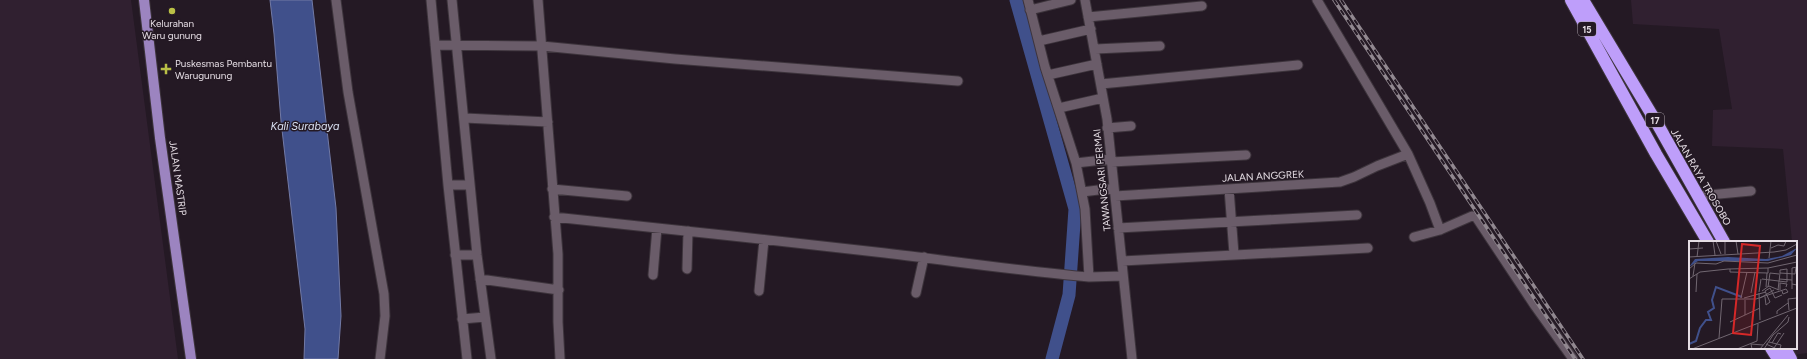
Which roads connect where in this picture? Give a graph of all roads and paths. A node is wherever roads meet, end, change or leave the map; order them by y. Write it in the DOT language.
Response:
graph roads {
  1 [pos="144,0"];
  2 [pos="336,0"];
  3 [pos="431,0"];
  4 [pos="452,0"];
  5 [pos="538,0"];
  6 [pos="1028,0"];
  7 [pos="1071,0"];
  8 [pos="1085,0"];
  9 [pos="1317,0"];
  10 [pos="1571,0"];
  11 [pos="1583,0"];
  12 [pos="1202,6"];
  13 [pos="1030,10"];
  14 [pos="1088,17"];
  15 [pos="1091,29"];
  16 [pos="1039,41"];
  17 [pos="436,45"];
  18 [pos="455,45"];
  19 [pos="542,46"];
  20 [pos="1160,46"];
  21 [pos="1095,50"];
  22 [pos="1603,58"];
  23 [pos="1097,64"];
  24 [pos="1298,65"];
  25 [pos="1048,75"];
  26 [pos="958,81"];
  27 [pos="1101,84"];
  28 [pos="1103,98"];
  29 [pos="1058,108"];
  30 [pos="464,118"];
  31 [pos="548,122"];
  32 [pos="1131,126"];
  33 [pos="1107,128"];
  34 [pos="1408,154"];
  35 [pos="1246,155"];
  36 [pos="1675,155"];
  37 [pos="1111,161"];
  38 [pos="1076,162"];
  39 [pos="1663,165"];
  40 [pos="1685,172"];
  41 [pos="1672,181"];
  42 [pos="449,185"];
  43 [pos="468,185"];
  44 [pos="552,189"];
  45 [pos="1229,189"];
  46 [pos="1751,191"];
  47 [pos="1082,192"];
  48 [pos="1114,192"];
  49 [pos="627,196"];
  50 [pos="1698,196"];
  51 [pos="1357,215"];
  52 [pos="554,217"];
  53 [pos="1232,222"];
  54 [pos="658,228"];
  55 [pos="1118,228"];
  56 [pos="1440,230"];
  57 [pos="688,231"];
  58 [pos="1414,237"];
  59 [pos="764,240"];
  60 [pos="1707,241"];
  61 [pos="1723,241"];
  62 [pos="1368,248"];
  63 [pos="1234,254"];
  64 [pos="456,255"];
  65 [pos="475,255"];
  66 [pos="924,257"];
  67 [pos="1122,261"];
  68 [pos="686,269"];
  69 [pos="653,275"];
  70 [pos="1123,276"];
  71 [pos="1086,277"];
  72 [pos="480,279"];
  73 [pos="558,290"];
  74 [pos="759,291"];
  75 [pos="916,293"];
  76 [pos="483,318"];
  77 [pos="463,319"];
  78 [pos="1773,349"];
  79 [pos="1786,349"];
  80 [pos="191,359"];
  81 [pos="380,359"];
  82 [pos="467,359"];
  83 [pos="491,359"];
  84 [pos="560,359"];
  85 [pos="1132,359"];
  86 [pos="1573,359"];
  87 [pos="1778,359"];
  88 [pos="1791,359"];
  1 -- 80 [label="main road, JALAN MASTRIP"];
  2 -- 81 [label="street"];
  3 -- 17 [label="street"];
  4 -- 18 [label="street"];
  5 -- 19 [label="street"];
  6 -- 13 [label="street"];
  7 -- 13 [label="street"];
  8 -- 14 [label="street, TAWANGSARI PERMAI"];
  9 -- 34 [label="street"];
  10 -- 22 [label="highway, 15"];
  11 -- 36 [label="highway, JALAN RAYA TROSOBO / 17"];
  12 -- 14 [label="street"];
  13 -- 16 [label="street"];
  14 -- 15 [label="street, TAWANGSARI PERMAI"];
  15 -- 16 [label="street"];
  15 -- 21 [label="street, TAWANGSARI PERMAI"];
  16 -- 25 [label="street"];
  17 -- 18 [label="street"];
  17 -- 42 [label="street"];
  18 -- 19 [label="street"];
  18 -- 30 [label="street"];
  19 -- 26 [label="street"];
  19 -- 31 [label="street"];
  20 -- 21 [label="street"];
  21 -- 23 [label="street, TAWANGSARI PERMAI"];
  22 -- 39 [label="highway, 17"];
  23 -- 25 [label="street"];
  23 -- 27 [label="street, TAWANGSARI PERMAI"];
  24 -- 27 [label="street"];
  25 -- 29 [label="street"];
  27 -- 28 [label="street, TAWANGSARI PERMAI"];
  28 -- 29 [label="street"];
  28 -- 33 [label="street, TAWANGSARI PERMAI"];
  29 -- 38 [label="street"];
  30 -- 31 [label="street"];
  30 -- 43 [label="street"];
  31 -- 44 [label="street"];
  32 -- 33 [label="street"];
  33 -- 37 [label="street, TAWANGSARI PERMAI"];
  34 -- 45 [label="street, JALAN ANGGREK"];
  34 -- 56 [label="street"];
  35 -- 37 [label="street"];
  36 -- 39 [label="highway"];
  36 -- 40 [label="highway, JALAN RAYA TROSOBO / 17"];
  37 -- 38 [label="street"];
  37 -- 48 [label="street, TAWANGSARI PERMAI"];
  38 -- 47 [label="street"];
  39 -- 41 [label="highway, 17"];
  40 -- 41 [label="highway"];
  40 -- 50 [label="highway, JALAN RAYA TROSOBO / 17"];
  41 -- 60 [label="highway, 17"];
  42 -- 43 [label="street"];
  42 -- 64 [label="street"];
  43 -- 65 [label="street"];
  44 -- 49 [label="street"];
  44 -- 52 [label="street"];
  45 -- 48 [label="street, JALAN ANGGREK"];
  45 -- 53 [label="street"];
  46 -- 50 [label="street"];
  47 -- 48 [label="street, JALAN ANGGREK"];
  47 -- 71 [label="street"];
  48 -- 55 [label="street, TAWANGSARI PERMAI"];
  50 -- 61 [label="highway, JALAN RAYA TROSOBO / 17"];
  51 -- 53 [label="street"];
  52 -- 54 [label="street"];
  52 -- 73 [label="street"];
  53 -- 55 [label="street"];
  53 -- 63 [label="street"];
  54 -- 57 [label="street"];
  54 -- 69 [label="street"];
  55 -- 67 [label="street, TAWANGSARI PERMAI"];
  56 -- 58 [label="street"];
  56 -- 86 [label="street"];
  57 -- 59 [label="street"];
  57 -- 68 [label="street"];
  59 -- 66 [label="street"];
  59 -- 74 [label="street"];
  62 -- 63 [label="street"];
  63 -- 67 [label="street"];
  64 -- 65 [label="street"];
  64 -- 77 [label="street"];
  65 -- 72 [label="street"];
  66 -- 71 [label="street"];
  66 -- 75 [label="street"];
  67 -- 70 [label="street, TAWANGSARI PERMAI"];
  70 -- 71 [label="street"];
  70 -- 85 [label="street, TAWANGSARI PERMAI"];
  72 -- 73 [label="street"];
  72 -- 76 [label="street"];
  73 -- 84 [label="street"];
  76 -- 77 [label="street"];
  76 -- 83 [label="street"];
  77 -- 82 [label="street"];
  78 -- 87 [label="highway"];
  79 -- 88 [label="highway"];
}
